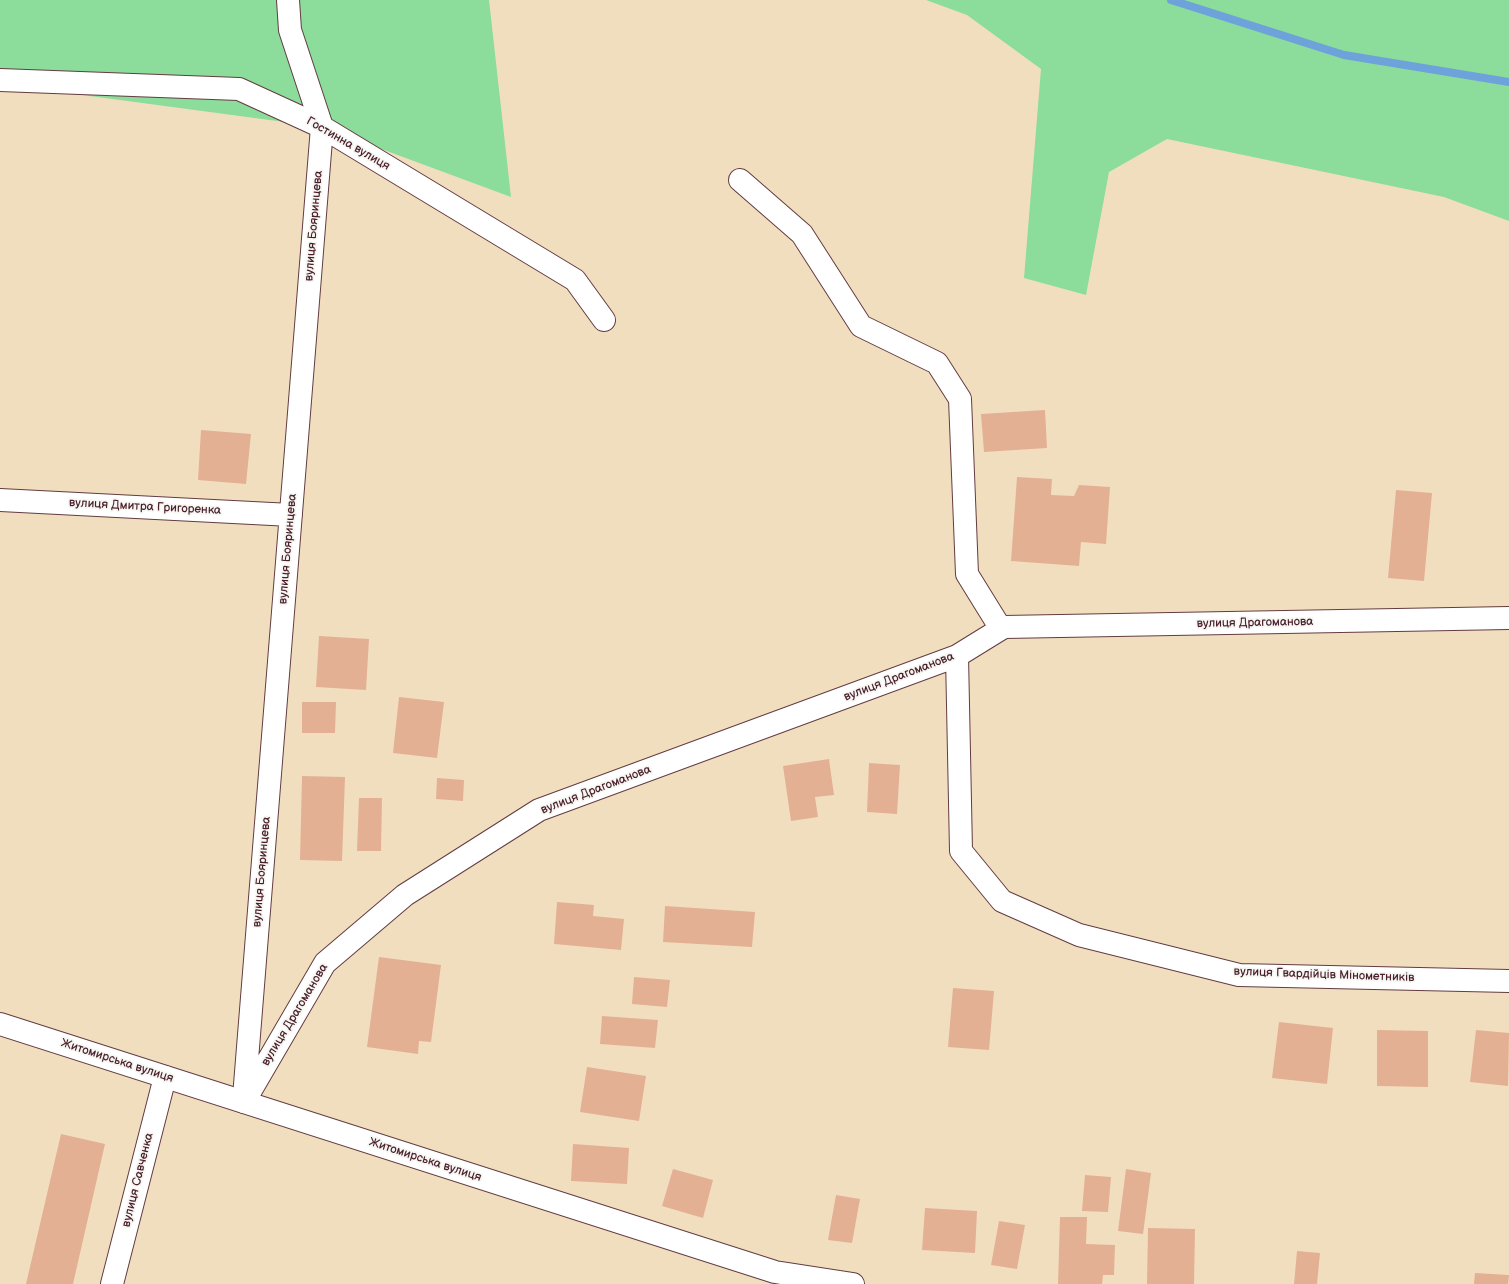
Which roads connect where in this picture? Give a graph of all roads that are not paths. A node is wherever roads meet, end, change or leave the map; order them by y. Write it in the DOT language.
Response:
graph roads {
  1 [pos="288,0"];
  2 [pos="0,80"];
  3 [pos="322,127"];
  4 [pos="740,180"];
  5 [pos="604,320"];
  6 [pos="0,500"];
  7 [pos="291,515"];
  8 [pos="1509,618"];
  9 [pos="1001,629"];
  10 [pos="956,656"];
  11 [pos="1509,980"];
  12 [pos="0,1024"];
  13 [pos="165,1077"];
  14 [pos="244,1102"];
  15 [pos="112,1284"];
  16 [pos="853,1284"];
  1 -- 3 [label="street, вулиця Бояринцева"];
  2 -- 3 [label="street, Гостинна вулиця"];
  3 -- 5 [label="street, Гостинна вулиця"];
  3 -- 7 [label="street, вулиця Бояринцева"];
  4 -- 9 [label="street"];
  6 -- 7 [label="street, вулиця Дмитра Григоренка"];
  7 -- 14 [label="street, вулиця Бояринцева"];
  8 -- 9 [label="street, вулиця Драгоманова"];
  9 -- 10 [label="street, вулиця Драгоманова"];
  10 -- 11 [label="street, вулиця Гвардійців Мінометників"];
  10 -- 14 [label="street, вулиця Драгоманова"];
  12 -- 13 [label="street, Житомирська вулиця"];
  13 -- 14 [label="street, Житомирська вулиця"];
  13 -- 15 [label="street, вулиця Савченка"];
  14 -- 16 [label="street, Житомирська вулиця"];
}
